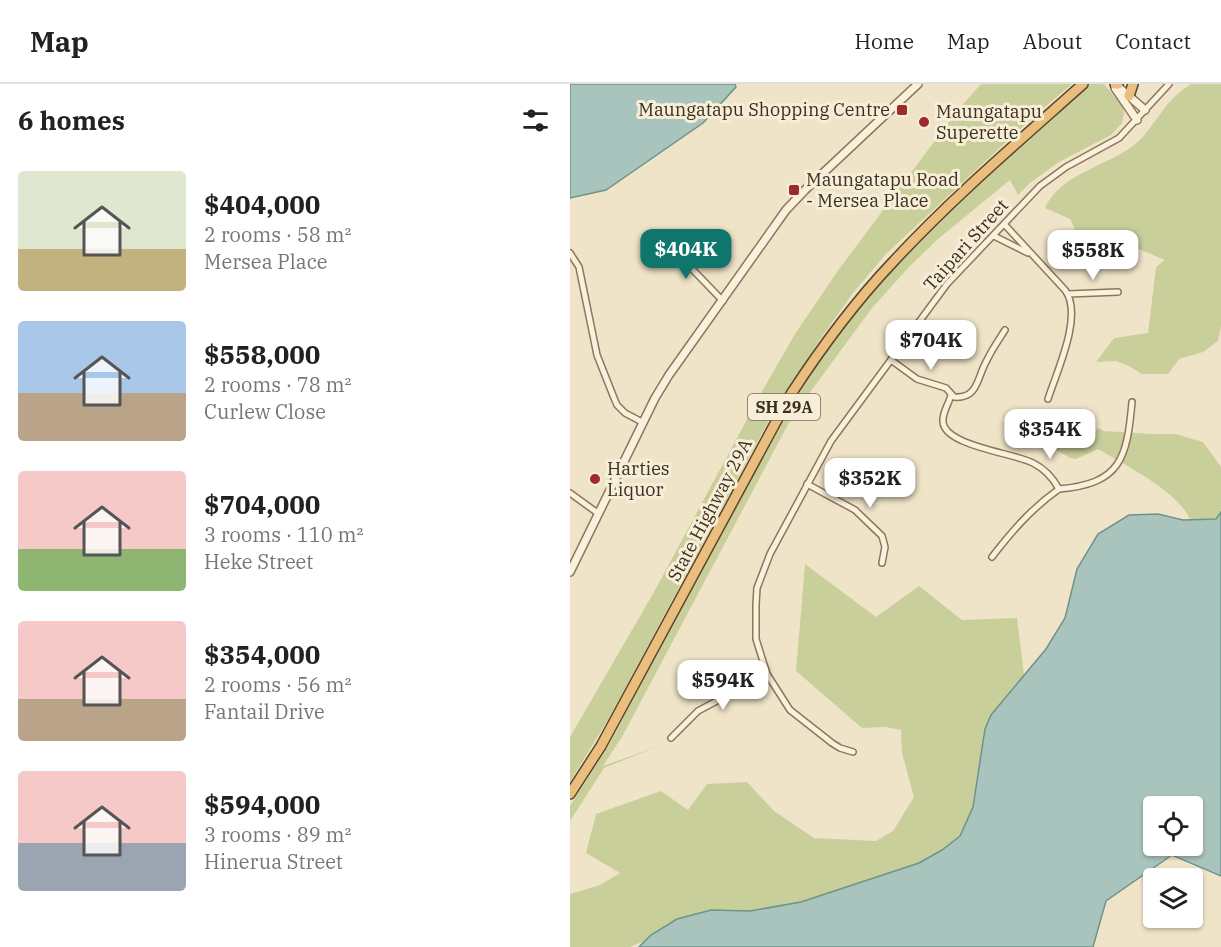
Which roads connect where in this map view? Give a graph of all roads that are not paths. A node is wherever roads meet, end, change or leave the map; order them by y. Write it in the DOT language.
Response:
graph roads {
  1 [pos="918,84"];
  2 [pos="1083,84"];
  3 [pos="1116,84"];
  4 [pos="1133,84"];
  5 [pos="1169,84"];
  6 [pos="1129,96"];
  7 [pos="1145,110"];
  8 [pos="1137,120"];
  9 [pos="1005,225"];
  10 [pos="994,236"];
  11 [pos="665,241"];
  12 [pos="570,253"];
  13 [pos="1032,255"];
  14 [pos="1119,292"];
  15 [pos="1068,294"];
  16 [pos="723,301"];
  17 [pos="1005,330"];
  18 [pos="891,360"];
  19 [pos="951,395"];
  20 [pos="1048,399"];
  21 [pos="1132,402"];
  22 [pos="642,422"];
  23 [pos="807,484"];
  24 [pos="1059,489"];
  25 [pos="570,493"];
  26 [pos="599,514"];
  27 [pos="992,557"];
  28 [pos="882,562"];
  29 [pos="570,572"];
  30 [pos="767,674"];
  31 [pos="671,738"];
  32 [pos="853,752"];
  33 [pos="570,794"];
  1 -- 16 [label="street"];
  2 -- 33 [label="highway, State Highway 29A / SH 29A"];
  3 -- 6 [label="street"];
  3 -- 8 [label="street"];
  4 -- 6 [label="highway"];
  5 -- 7 [label="street, Taipari Street"];
  6 -- 7 [label="street"];
  7 -- 8 [label="street, Taipari Street"];
  8 -- 9 [label="street, Taipari Street"];
  9 -- 10 [label="street, Taipari Street"];
  9 -- 13 [label="street"];
  10 -- 13 [label="street"];
  10 -- 18 [label="street, Taipari Street"];
  11 -- 16 [label="street"];
  12 -- 22 [label="street"];
  13 -- 15 [label="street"];
  14 -- 15 [label="street"];
  15 -- 20 [label="street"];
  16 -- 22 [label="street"];
  17 -- 19 [label="street"];
  18 -- 19 [label="street"];
  18 -- 23 [label="street, Taipari Street"];
  19 -- 24 [label="street"];
  21 -- 24 [label="street"];
  22 -- 26 [label="street"];
  23 -- 28 [label="street"];
  23 -- 30 [label="street, Taipari Street"];
  24 -- 27 [label="street"];
  25 -- 26 [label="street"];
  26 -- 29 [label="street"];
  30 -- 31 [label="street"];
  30 -- 32 [label="street, Taipari Street"];
}
